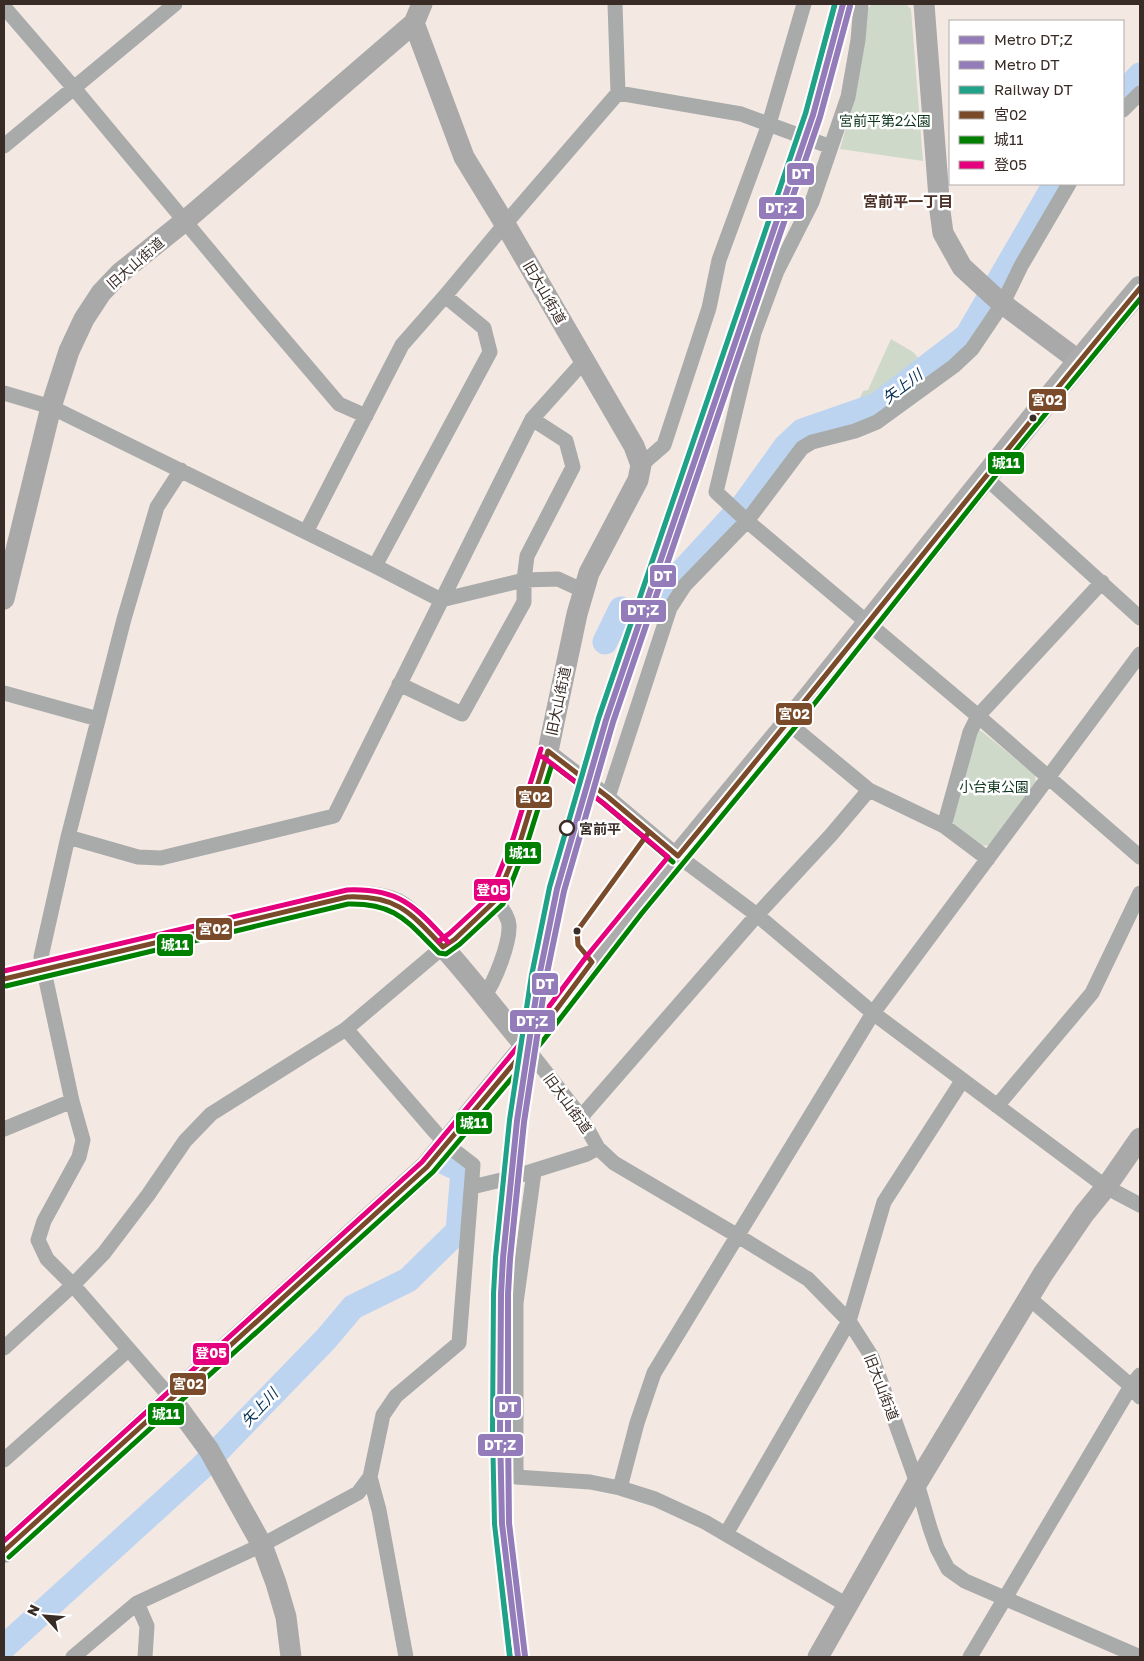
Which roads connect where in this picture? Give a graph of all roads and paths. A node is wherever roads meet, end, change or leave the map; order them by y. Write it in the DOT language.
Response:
graph roads {
  1 [pos="175,4"];
  2 [pos="422,4"];
  3 [pos="615,4"];
  4 [pos="804,4"];
  5 [pos="861,4"];
  6 [pos="924,4"];
  7 [pos="4,7"];
  8 [pos="414,24"];
  9 [pos="73,87"];
  10 [pos="1140,92"];
  11 [pos="618,93"];
  12 [pos="1124,109"];
  13 [pos="774,126"];
  14 [pos="4,146"];
  15 [pos="826,146"];
  16 [pos="1068,185"];
  17 [pos="186,220"];
  18 [pos="505,224"];
  19 [pos="1140,288"];
  20 [pos="445,296"];
  21 [pos="996,298"];
  22 [pos="585,360"];
  23 [pos="1079,361"];
  24 [pos="4,393"];
  25 [pos="52,407"];
  26 [pos="366,416"];
  27 [pos="532,419"];
  28 [pos="641,465"];
  29 [pos="181,470"];
  30 [pos="986,478"];
  31 [pos="740,514"];
  32 [pos="306,532"];
  33 [pos="375,566"];
  34 [pos="524,580"];
  35 [pos="1102,582"];
  36 [pos="584,592"];
  37 [pos="4,598"];
  38 [pos="441,600"];
  39 [pos="1140,618"];
  40 [pos="869,623"];
  41 [pos="1140,654"];
  42 [pos="399,684"];
  43 [pos="4,693"];
  44 [pos="978,716"];
  45 [pos="98,719"];
  46 [pos="788,723"];
  47 [pos="548,750"];
  48 [pos="574,771"];
  49 [pos="1049,777"];
  50 [pos="590,782"];
  51 [pos="869,790"];
  52 [pos="608,797"];
  53 [pos="944,826"];
  54 [pos="68,837"];
  55 [pos="678,856"];
  56 [pos="1140,857"];
  57 [pos="988,859"];
  58 [pos="1140,893"];
  59 [pos="496,900"];
  60 [pos="757,915"];
  61 [pos="443,947"];
  62 [pos="44,969"];
  63 [pos="4,979"];
  64 [pos="484,996"];
  65 [pos="873,1013"];
  66 [pos="346,1029"];
  67 [pos="526,1047"];
  68 [pos="962,1081"];
  69 [pos="72,1101"];
  70 [pos="997,1106"];
  71 [pos="581,1117"];
  72 [pos="4,1128"];
  73 [pos="1140,1138"];
  74 [pos="447,1144"];
  75 [pos="598,1148"];
  76 [pos="501,1180"];
  77 [pos="472,1187"];
  78 [pos="1106,1187"];
  79 [pos="1140,1205"];
  80 [pos="738,1236"];
  81 [pos="73,1285"];
  82 [pos="1029,1298"];
  83 [pos="850,1321"];
  84 [pos="4,1348"];
  85 [pos="128,1350"];
  86 [pos="1137,1386"];
  87 [pos="171,1398"];
  88 [pos="4,1460"];
  89 [pos="370,1476"];
  90 [pos="917,1483"];
  91 [pos="620,1488"];
  92 [pos="726,1534"];
  93 [pos="262,1545"];
  94 [pos="4,1551"];
  95 [pos="1004,1598"];
  96 [pos="137,1603"];
  97 [pos="847,1605"];
  98 [pos="74,1657"];
  99 [pos="145,1657"];
  100 [pos="291,1657"];
  101 [pos="406,1657"];
  102 [pos="818,1657"];
  103 [pos="970,1657"];
  104 [pos="1140,1657"];
  1 -- 9 [label="street"];
  2 -- 8 [label="street, 旧大山街道"];
  3 -- 11 [label="street"];
  4 -- 13 [label="street"];
  5 -- 15 [label="street"];
  6 -- 21 [label="street"];
  7 -- 9 [label="street"];
  8 -- 17 [label="street, 旧大山街道"];
  8 -- 18 [label="street, 旧大山街道"];
  9 -- 14 [label="street"];
  9 -- 17 [label="street"];
  10 -- 12 [label="street"];
  11 -- 13 [label="street"];
  11 -- 18 [label="street"];
  13 -- 15 [label="street"];
  13 -- 28 [label="street"];
  15 -- 31 [label="street"];
  16 -- 21 [label="street"];
  17 -- 25 [label="street, 旧大山街道"];
  17 -- 26 [label="street"];
  18 -- 20 [label="street"];
  18 -- 22 [label="street, 旧大山街道"];
  19 -- 23 [label="main road"];
  20 -- 26 [label="street"];
  20 -- 33 [label="street"];
  21 -- 23 [label="street"];
  21 -- 31 [label="street"];
  22 -- 27 [label="street"];
  22 -- 28 [label="street, 旧大山街道"];
  23 -- 30 [label="main road"];
  24 -- 25 [label="street"];
  25 -- 29 [label="street"];
  25 -- 37 [label="street, 旧大山街道"];
  26 -- 32 [label="street"];
  27 -- 34 [label="street"];
  27 -- 38 [label="street"];
  28 -- 36 [label="street, 旧大山街道"];
  29 -- 32 [label="street"];
  29 -- 45 [label="street"];
  30 -- 35 [label="street"];
  30 -- 40 [label="main road"];
  31 -- 40 [label="street"];
  31 -- 52 [label="street"];
  32 -- 33 [label="street"];
  33 -- 38 [label="street"];
  34 -- 36 [label="street"];
  34 -- 38 [label="street"];
  34 -- 42 [label="street"];
  35 -- 39 [label="street"];
  35 -- 44 [label="street"];
  36 -- 47 [label="street, 旧大山街道"];
  38 -- 42 [label="street"];
  40 -- 44 [label="street"];
  40 -- 46 [label="main road"];
  41 -- 49 [label="street"];
  42 -- 54 [label="street"];
  43 -- 45 [label="street"];
  44 -- 49 [label="street"];
  44 -- 53 [label="street"];
  45 -- 54 [label="street"];
  46 -- 51 [label="street"];
  46 -- 55 [label="main road"];
  47 -- 48 [label="street"];
  47 -- 59 [label="street, 旧大山街道"];
  49 -- 56 [label="street"];
  49 -- 57 [label="street"];
  50 -- 52 [label="street"];
  51 -- 53 [label="street"];
  51 -- 60 [label="street"];
  52 -- 55 [label="street"];
  53 -- 57 [label="street"];
  54 -- 62 [label="street"];
  55 -- 60 [label="street"];
  55 -- 67 [label="main road"];
  57 -- 65 [label="street"];
  58 -- 70 [label="street"];
  59 -- 61 [label="street, 旧大山街道"];
  59 -- 64 [label="street"];
  60 -- 65 [label="street"];
  60 -- 71 [label="street"];
  61 -- 62 [label="street"];
  61 -- 64 [label="street, 旧大山街道"];
  61 -- 66 [label="street"];
  62 -- 63 [label="street"];
  62 -- 69 [label="street"];
  64 -- 67 [label="street, 旧大山街道"];
  65 -- 68 [label="street"];
  65 -- 80 [label="street"];
  66 -- 74 [label="street"];
  66 -- 81 [label="street"];
  67 -- 71 [label="street, 旧大山街道"];
  67 -- 74 [label="main road"];
  68 -- 70 [label="street"];
  68 -- 83 [label="street"];
  69 -- 72 [label="street"];
  69 -- 81 [label="street"];
  70 -- 78 [label="street"];
  71 -- 75 [label="street, 旧大山街道"];
  73 -- 78 [label="street"];
  74 -- 77 [label="street"];
  74 -- 87 [label="main road"];
  75 -- 80 [label="street, 旧大山街道"];
  75 -- 91 [label="street"];
  76 -- 77 [label="street"];
  77 -- 89 [label="street"];
  78 -- 79 [label="street"];
  78 -- 82 [label="street"];
  80 -- 83 [label="street, 旧大山街道"];
  80 -- 91 [label="street"];
  81 -- 84 [label="street"];
  81 -- 85 [label="street"];
  82 -- 86 [label="street"];
  82 -- 90 [label="street"];
  83 -- 90 [label="street, 旧大山街道"];
  83 -- 92 [label="street"];
  85 -- 87 [label="street"];
  85 -- 88 [label="street"];
  86 -- 95 [label="street"];
  87 -- 93 [label="street"];
  87 -- 94 [label="main road"];
  89 -- 93 [label="street"];
  89 -- 101 [label="street"];
  90 -- 95 [label="street, 旧大山街道"];
  90 -- 97 [label="street"];
  91 -- 92 [label="street"];
  92 -- 97 [label="street"];
  93 -- 96 [label="street"];
  93 -- 100 [label="street"];
  95 -- 103 [label="street"];
  95 -- 104 [label="street, 旧大山街道"];
  96 -- 98 [label="street"];
  96 -- 99 [label="street"];
  97 -- 102 [label="street"];
}
